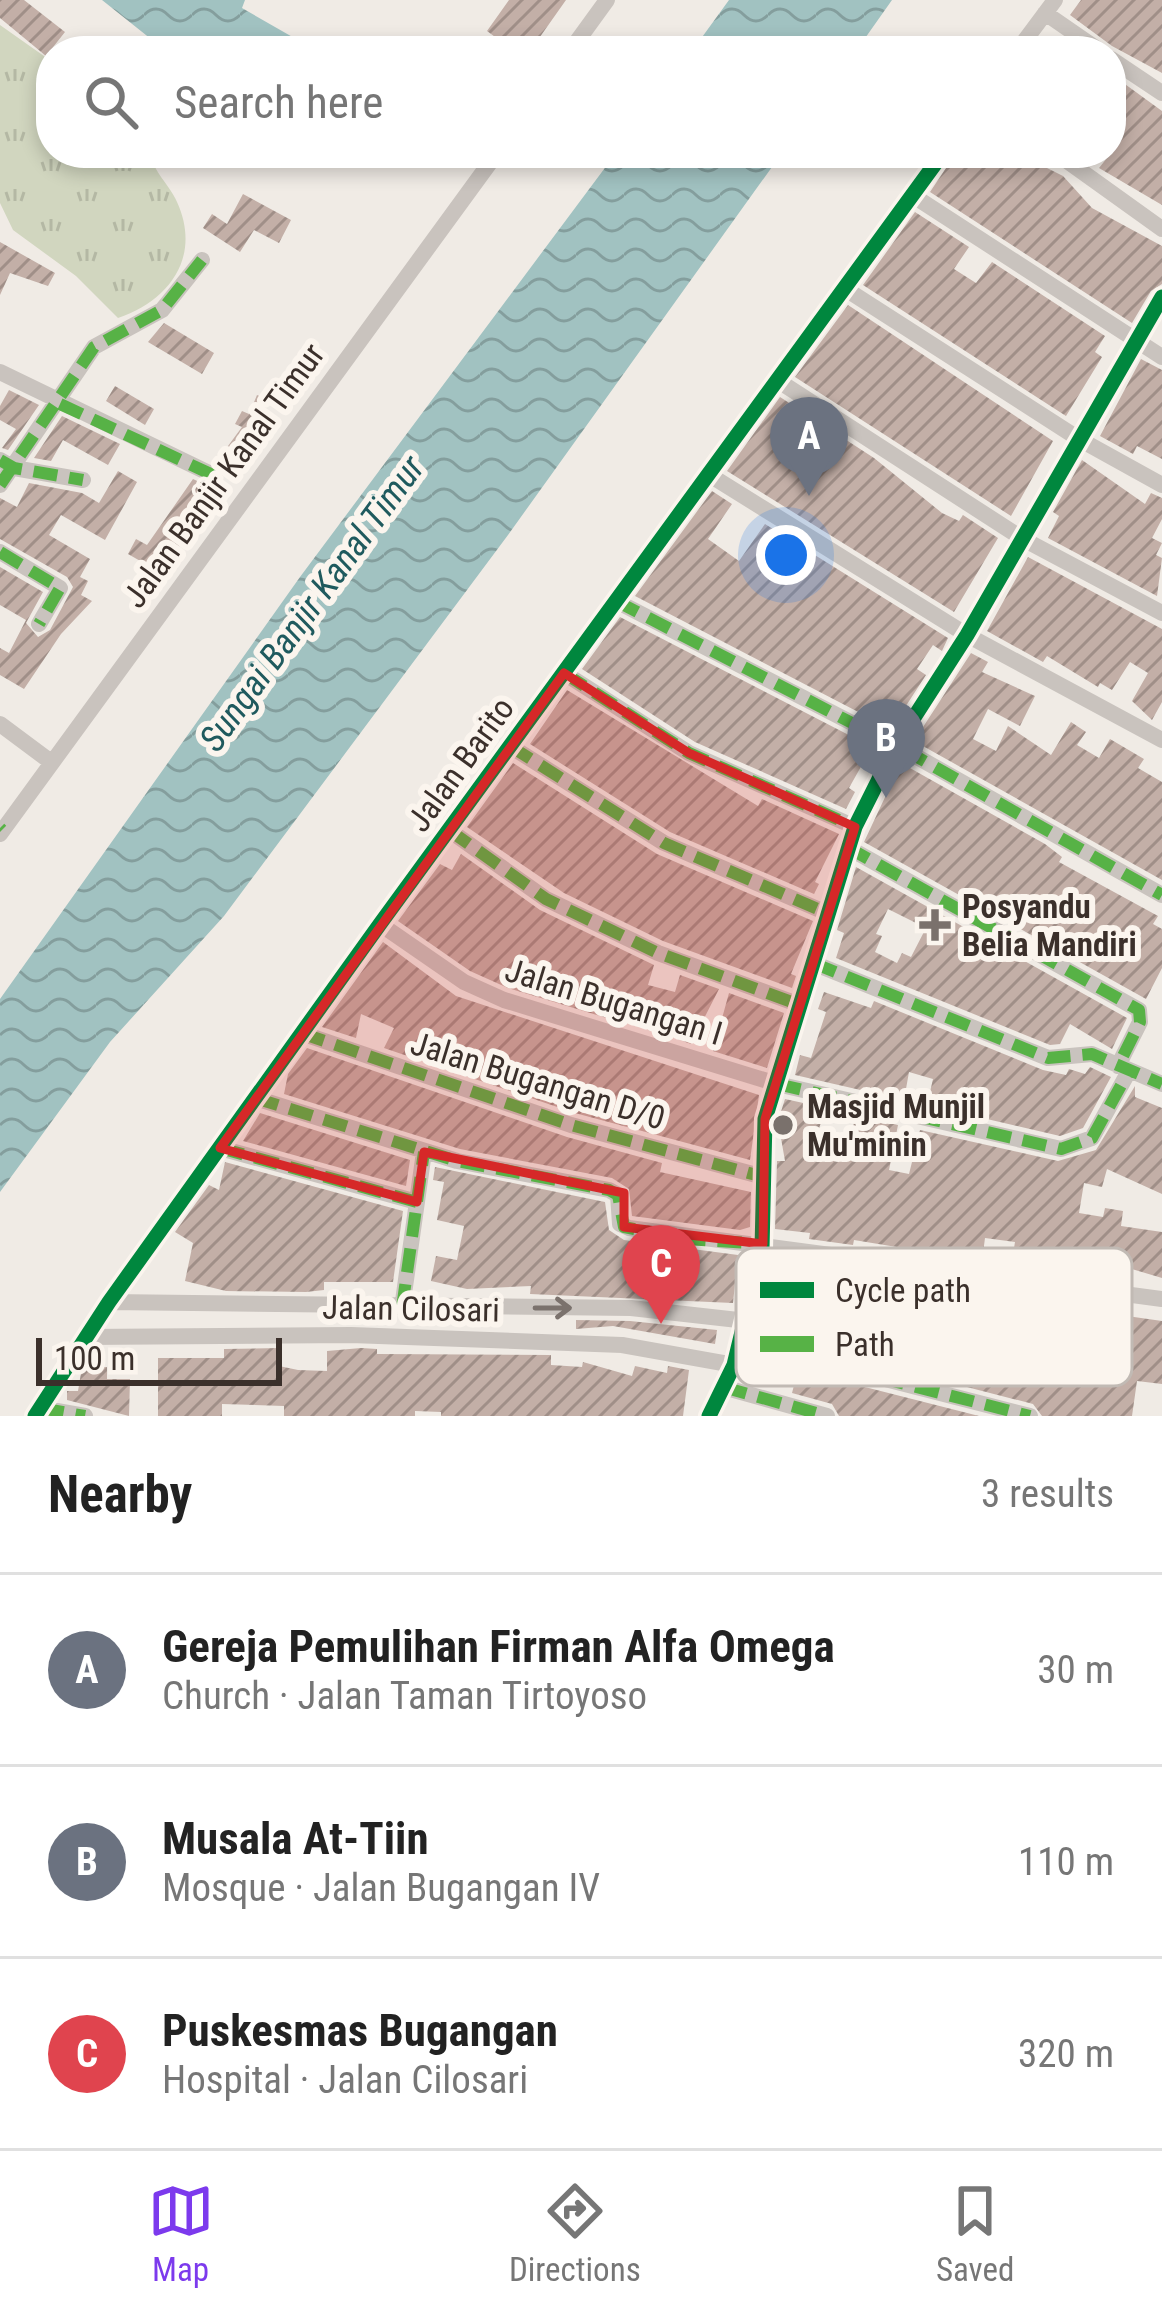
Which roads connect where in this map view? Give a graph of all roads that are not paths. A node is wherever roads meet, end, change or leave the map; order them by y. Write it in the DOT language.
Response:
graph roads {
  1 [pos="607,0"];
  2 [pos="1050,7"];
  3 [pos="581,36"];
  4 [pos="1029,36"];
  5 [pos="1083,36"];
  6 [pos="1126,69"];
  7 [pos="1162,93"];
  8 [pos="486,168"];
  9 [pos="932,168"];
  10 [pos="1077,168"];
  11 [pos="912,195"];
  12 [pos="1162,229"];
  13 [pos="202,260"];
  14 [pos="844,288"];
  15 [pos="1162,296"];
  16 [pos="1133,342"];
  17 [pos="1162,357"];
  18 [pos="0,373"];
  19 [pos="777,380"];
  20 [pos="60,404"];
  21 [pos="1079,439"];
  22 [pos="7,464"];
  23 [pos="708,474"];
  24 [pos="214,476"];
  25 [pos="83,480"];
  26 [pos="0,485"];
  27 [pos="1162,485"];
  28 [pos="1023,538"];
  29 [pos="0,552"];
  30 [pos="616,601"];
  31 [pos="1162,613"];
  32 [pos="39,624"];
  33 [pos="967,635"];
  34 [pos="564,673"];
  35 [pos="0,724"];
  36 [pos="1162,740"];
  37 [pos="510,746"];
  38 [pos="895,747"];
  39 [pos="51,762"];
  40 [pos="855,827"];
  41 [pos="449,830"];
  42 [pos="1,831"];
  43 [pos="848,847"];
  44 [pos="1162,895"];
  45 [pos="827,913"];
  46 [pos="380,924"];
  47 [pos="813,963"];
  48 [pos="800,1005"];
  49 [pos="301,1033"];
  50 [pos="1123,1068"];
  51 [pos="777,1084"];
  52 [pos="1162,1084"];
  53 [pos="255,1098"];
  54 [pos="220,1148"];
  55 [pos="424,1152"];
  56 [pos="760,1176"];
  57 [pos="417,1202"];
  58 [pos="763,1244"];
  59 [pos="762,1248"];
  60 [pos="792,1248"];
  61 [pos="1132,1295"];
  62 [pos="1162,1299"];
  63 [pos="109,1303"];
  64 [pos="226,1305"];
  65 [pos="378,1308"];
  66 [pos="402,1308"];
  67 [pos="736,1320"];
  68 [pos="376,1335"];
  69 [pos="85,1336"];
  70 [pos="226,1336"];
  71 [pos="736,1358"];
  72 [pos="734,1364"];
  73 [pos="913,1386"];
  74 [pos="723,1387"];
  75 [pos="38,1412"];
  76 [pos="85,1416"];
  77 [pos="709,1416"];
  78 [pos="827,1416"];
  79 [pos="1030,1416"];
  1 -- 3 [label="street"];
  2 -- 4 [label="street"];
  2 -- 5 [label="street"];
  6 -- 7 [label="street"];
  8 -- 39 [label="street, Jalan Banjir Kanal Timur"];
  9 -- 11 [label="street, Jalan Barito"];
  10 -- 12 [label="street"];
  11 -- 14 [label="street, Jalan Barito"];
  11 -- 16 [label="street"];
  13 -- 20 [label="street"];
  14 -- 19 [label="street, Jalan Barito"];
  14 -- 21 [label="street"];
  15 -- 16 [label="street"];
  16 -- 17 [label="street"];
  16 -- 21 [label="street"];
  18 -- 20 [label="street"];
  19 -- 23 [label="street, Jalan Barito"];
  19 -- 28 [label="street"];
  20 -- 22 [label="street"];
  20 -- 24 [label="street"];
  21 -- 27 [label="street"];
  21 -- 28 [label="street"];
  22 -- 25 [label="street"];
  22 -- 26 [label="street"];
  23 -- 30 [label="street, Jalan Barito"];
  23 -- 33 [label="street"];
  28 -- 31 [label="street"];
  28 -- 33 [label="street"];
  29 -- 32 [label="street"];
  30 -- 34 [label="street, Jalan Barito"];
  30 -- 38 [label="street"];
  33 -- 36 [label="street"];
  33 -- 38 [label="street"];
  34 -- 37 [label="street, Jalan Barito"];
  34 -- 40 [label="street"];
  35 -- 39 [label="street"];
  37 -- 41 [label="street, Jalan Barito"];
  37 -- 45 [label="street"];
  38 -- 40 [label="street"];
  38 -- 44 [label="street"];
  39 -- 42 [label="street, Jalan Banjir Kanal Timur"];
  40 -- 43 [label="street"];
  41 -- 46 [label="street, Jalan Barito"];
  41 -- 48 [label="street"];
  43 -- 45 [label="street"];
  43 -- 50 [label="street, Jalan Bugangan I"];
  45 -- 47 [label="street"];
  46 -- 49 [label="street, Jalan Barito"];
  46 -- 51 [label="street, Jalan Bugangan I"];
  47 -- 48 [label="street"];
  47 -- 50 [label="street"];
  48 -- 51 [label="street"];
  49 -- 53 [label="street, Jalan Barito"];
  49 -- 56 [label="street, Jalan Bugangan D/0"];
  50 -- 51 [label="street, Jalan Bugangan I"];
  50 -- 52 [label="street"];
  51 -- 56 [label="street"];
  53 -- 54 [label="street, Jalan Barito"];
  53 -- 55 [label="street"];
  54 -- 57 [label="street"];
  54 -- 63 [label="street, Jalan Barito"];
  55 -- 57 [label="street"];
  55 -- 58 [label="street"];
  56 -- 58 [label="street"];
  57 -- 66 [label="street"];
  58 -- 59 [label="street"];
  58 -- 60 [label="street"];
  61 -- 62 [label="street"];
  63 -- 64 [label="street, Jalan Cilosari"];
  63 -- 69 [label="street, Jalan Barito"];
  64 -- 65 [label="street, Jalan Cilosari"];
  64 -- 70 [label="street"];
  65 -- 66 [label="street, Jalan Cilosari"];
  65 -- 68 [label="street"];
  66 -- 67 [label="street, Jalan Cilosari, one-way"];
  68 -- 70 [label="street, Jalan Cilosari"];
  68 -- 72 [label="street, Jalan Cilosari"];
  69 -- 70 [label="street, Jalan Cilosari"];
  69 -- 75 [label="street, Jalan Barito"];
  71 -- 72 [label="street"];
  72 -- 74 [label="street"];
  73 -- 79 [label="street"];
  74 -- 77 [label="street"];
  74 -- 78 [label="street"];
  75 -- 76 [label="street"];
}
